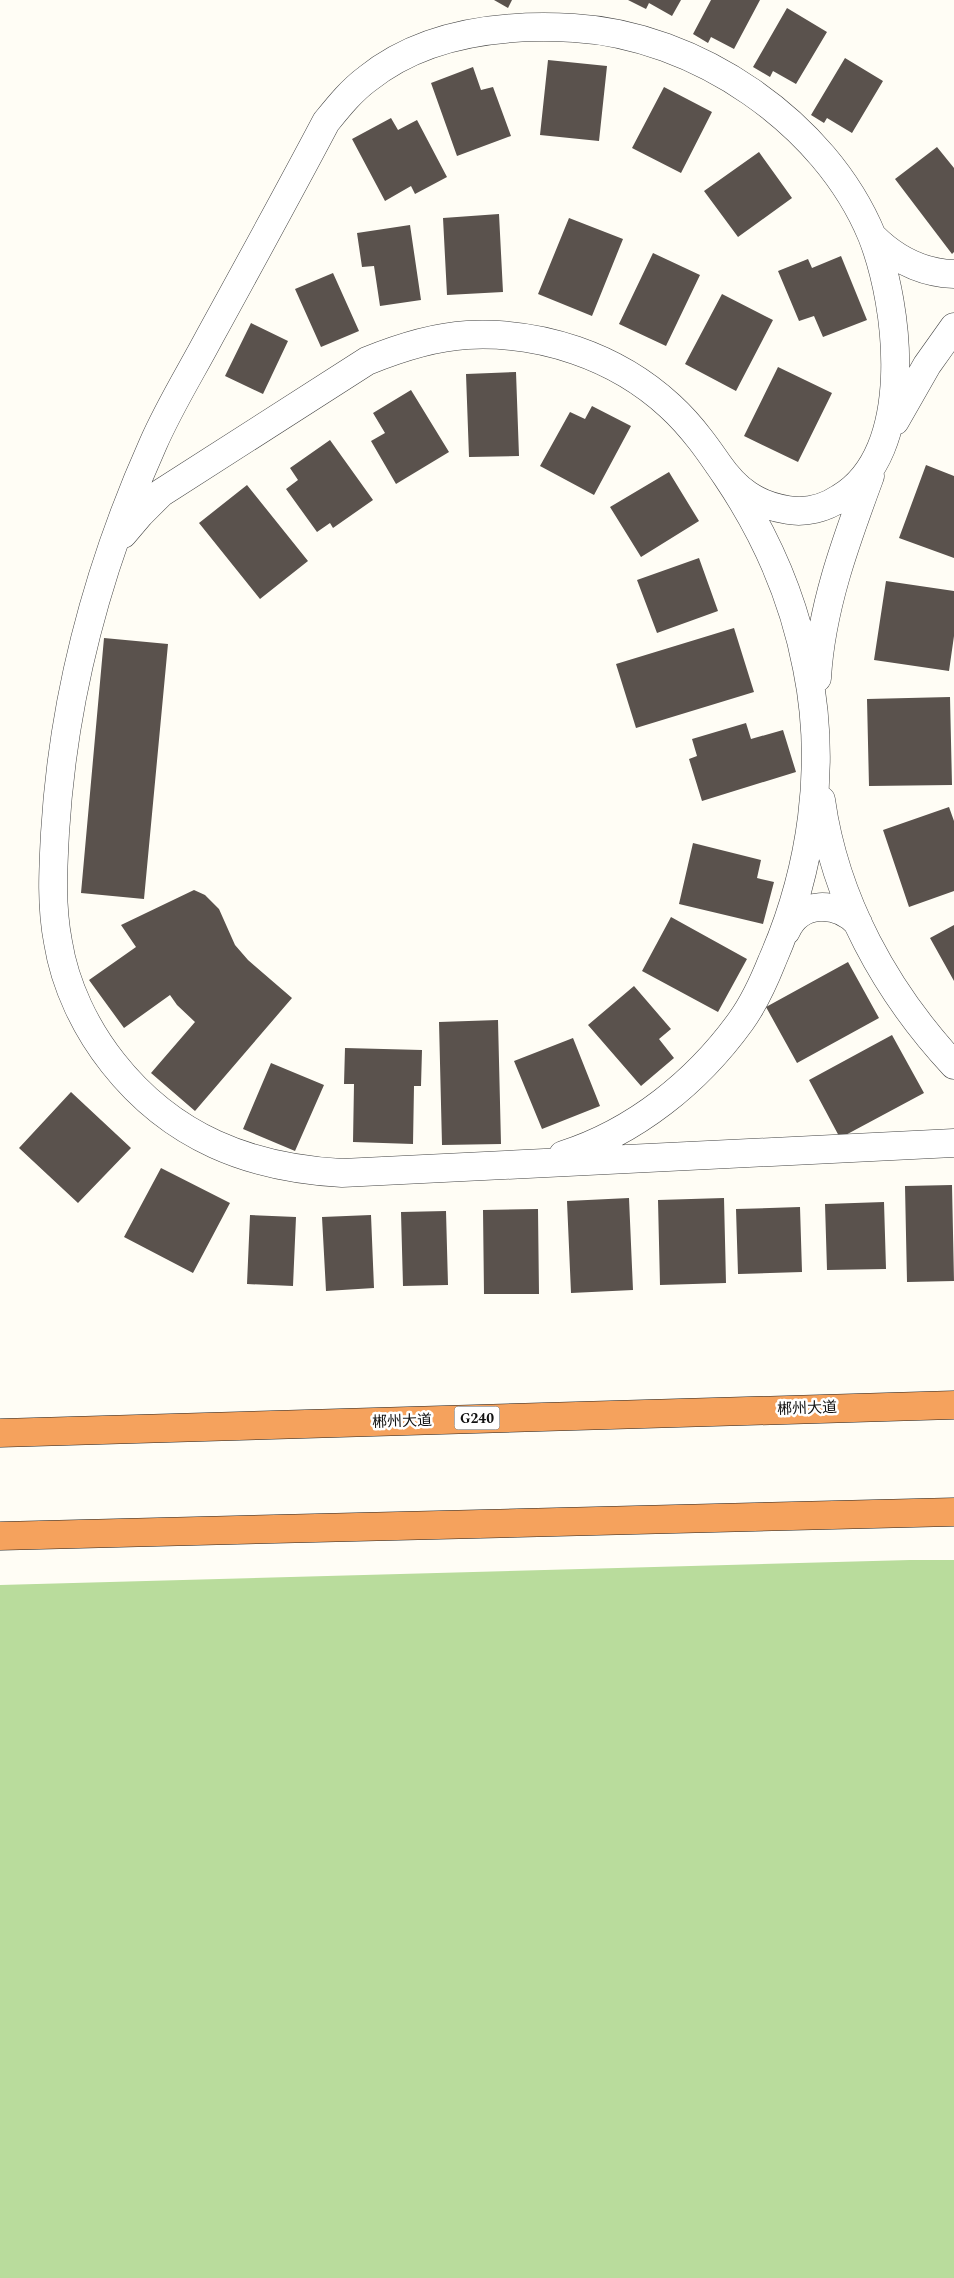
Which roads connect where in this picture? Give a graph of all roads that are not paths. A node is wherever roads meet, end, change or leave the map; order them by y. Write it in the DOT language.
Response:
graph roads {
  1 [pos="871,234"];
  2 [pos="949,275"];
  3 [pos="892,308"];
  4 [pos="954,327"];
  5 [pos="896,346"];
  6 [pos="934,356"];
  7 [pos="154,440"];
  8 [pos="875,463"];
  9 [pos="718,464"];
  10 [pos="186,477"];
  11 [pos="105,569"];
  12 [pos="816,761"];
  13 [pos="858,923"];
  14 [pos="783,937"];
  15 [pos="954,1065"];
  16 [pos="661,1104"];
  17 [pos="953,1143"];
  18 [pos="671,1157"];
  19 [pos="536,1163"];
  20 [pos="954,1405"];
  21 [pos="0,1433"];
  22 [pos="954,1512"];
  23 [pos="0,1536"];
  1 -- 2 [label="lane"];
  1 -- 3 [label="lane"];
  1 -- 7 [label="lane"];
  2 -- 3 [label="lane"];
  3 -- 5 [label="lane"];
  4 -- 6 [label="lane"];
  5 -- 6 [label="lane"];
  5 -- 8 [label="lane"];
  6 -- 8 [label="lane"];
  7 -- 10 [label="lane"];
  7 -- 11 [label="lane"];
  8 -- 9 [label="lane"];
  8 -- 12 [label="lane"];
  9 -- 10 [label="lane"];
  9 -- 12 [label="lane"];
  10 -- 11 [label="lane"];
  11 -- 19 [label="lane"];
  12 -- 13 [label="lane"];
  12 -- 14 [label="lane"];
  13 -- 14 [label="lane"];
  13 -- 15 [label="lane"];
  14 -- 16 [label="lane"];
  16 -- 18 [label="lane"];
  16 -- 19 [label="lane"];
  17 -- 18 [label="lane"];
  18 -- 19 [label="lane"];
  20 -- 21 [label="highway, 郴州大道 / G240"];
  22 -- 23 [label="highway"];
}
